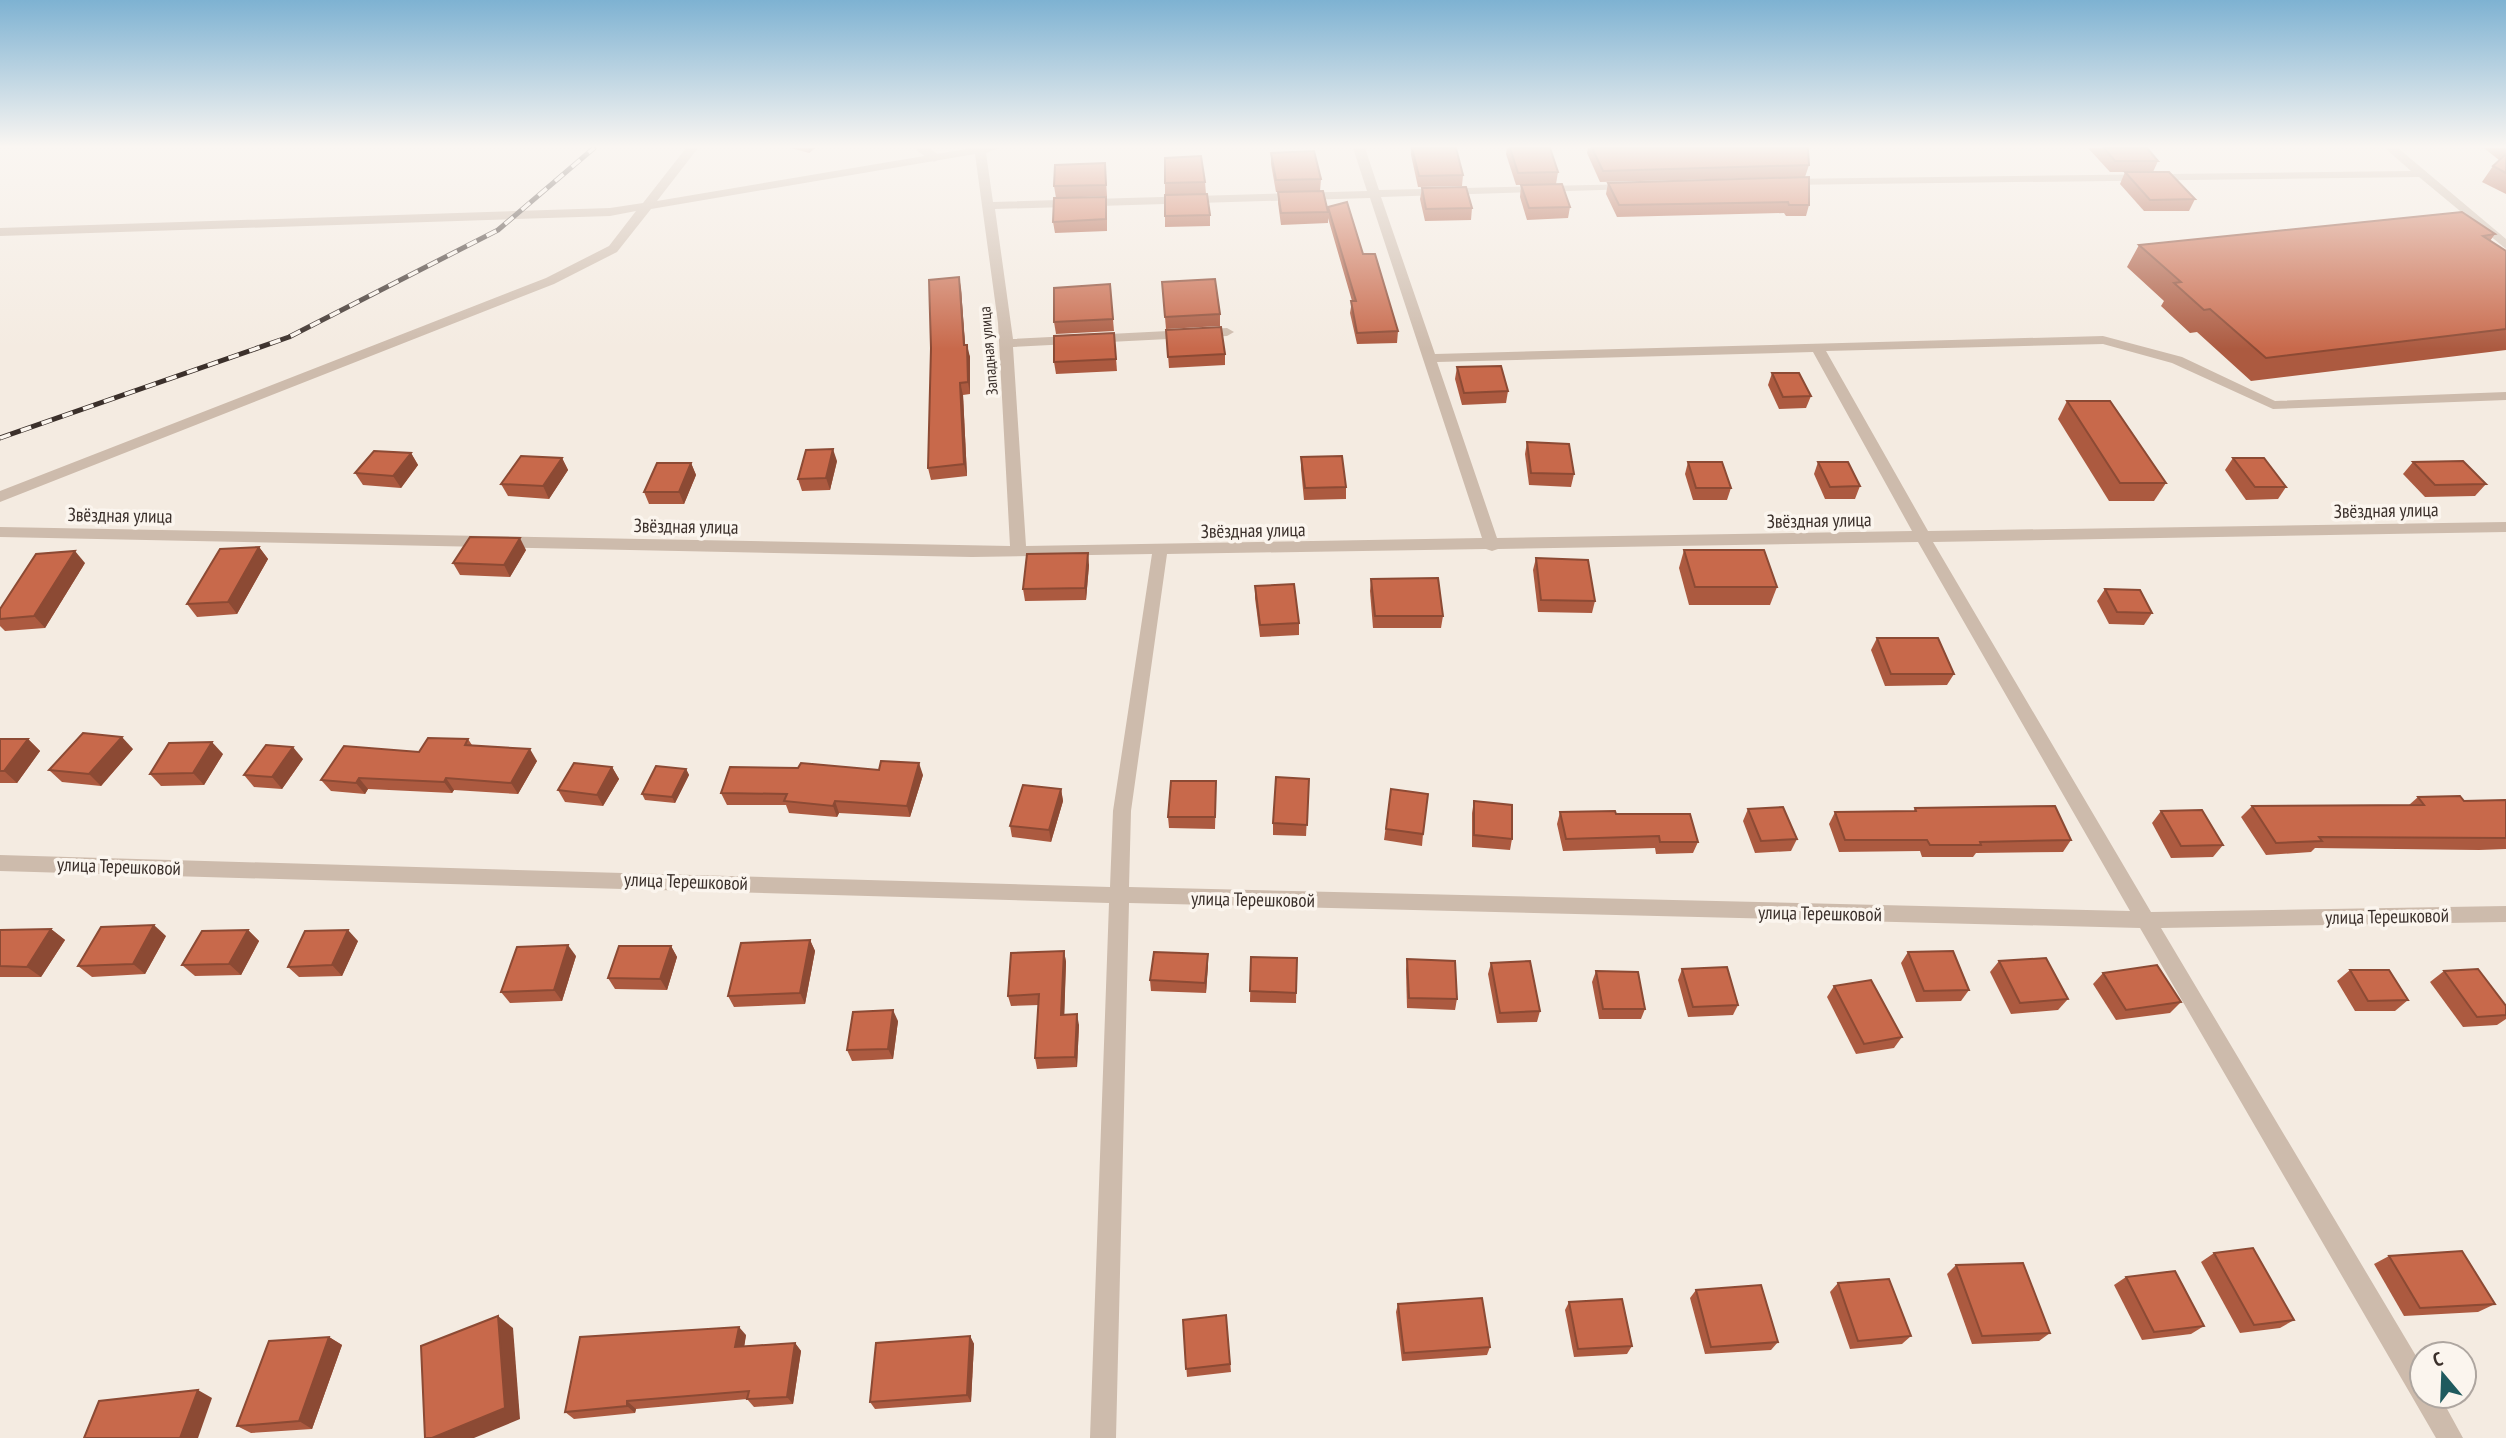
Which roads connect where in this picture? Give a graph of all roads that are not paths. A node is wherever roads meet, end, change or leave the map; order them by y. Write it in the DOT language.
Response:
graph roads {
  1 [pos="515,215"];
  2 [pos="640,215"];
  3 [pos="989,215"];
  4 [pos="1382,215"];
  5 [pos="2470,215"];
  6 [pos="0,232"];
  7 [pos="2506,245"];
  8 [pos="1227,332"];
  9 [pos="1006,343"];
  10 [pos="1817,348"];
  11 [pos="1429,358"];
  12 [pos="2506,396"];
  13 [pos="0,497"];
  14 [pos="2506,527"];
  15 [pos="0,532"];
  16 [pos="1923,537"];
  17 [pos="1492,546"];
  18 [pos="1018,551"];
  19 [pos="1160,551"];
  20 [pos="0,863"];
  21 [pos="1119,895"];
  22 [pos="2506,914"];
  23 [pos="2144,920"];
  24 [pos="2408,1366"];
  25 [pos="2434,1410"];
  26 [pos="1103,1438"];
  27 [pos="2451,1438"];
  1 -- 6 [label="street"];
  2 -- 13 [label="street"];
  3 -- 9 [label="street, Западная улица"];
  4 -- 11 [label="street"];
  5 -- 7 [label="street"];
  8 -- 9 [label="street"];
  9 -- 18 [label="street, Западная улица"];
  10 -- 11 [label="street"];
  10 -- 12 [label="street"];
  10 -- 16 [label="street"];
  11 -- 17 [label="street"];
  14 -- 16 [label="street, Звёздная улица"];
  15 -- 18 [label="street, Звёздная улица"];
  16 -- 17 [label="street, Звёздная улица"];
  16 -- 23 [label="street"];
  17 -- 19 [label="street, Звёздная улица"];
  18 -- 19 [label="street, Звёздная улица"];
  19 -- 21 [label="street"];
  20 -- 21 [label="street, улица Терешковой"];
  21 -- 23 [label="street, улица Терешковой"];
  21 -- 26 [label="street"];
  22 -- 23 [label="street, улица Терешковой"];
  23 -- 24 [label="street"];
  25 -- 27 [label="street"];
}
